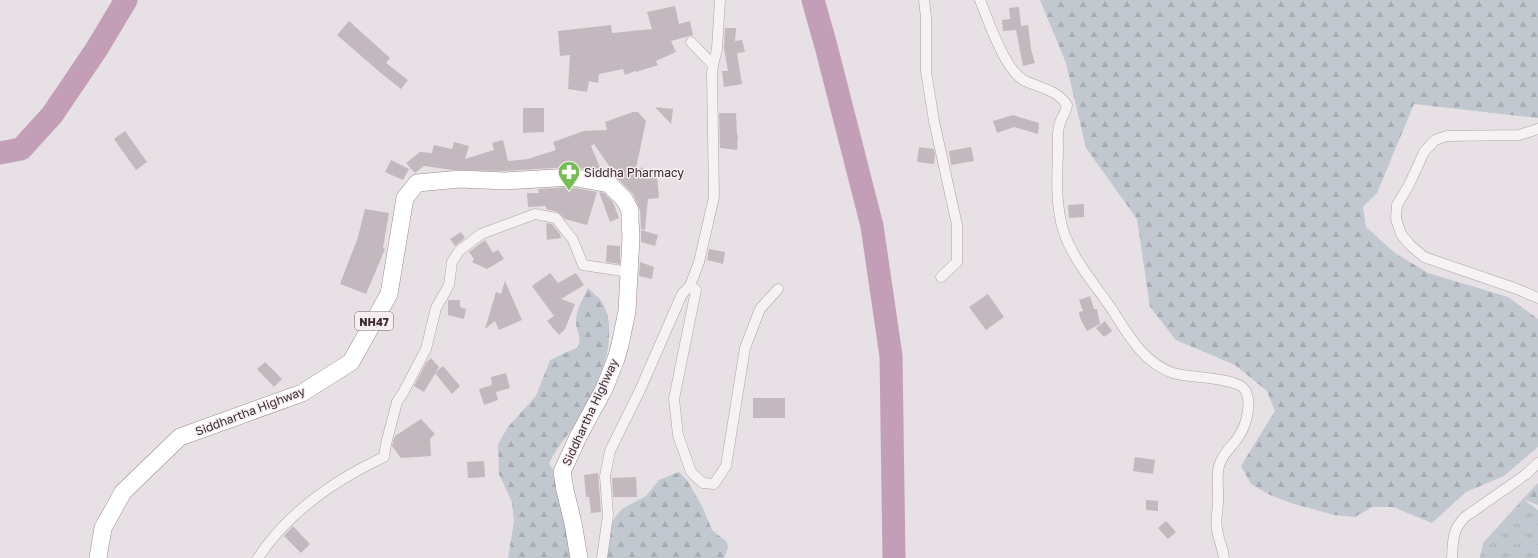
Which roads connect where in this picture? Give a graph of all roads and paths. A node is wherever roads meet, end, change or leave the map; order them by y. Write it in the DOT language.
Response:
graph roads {
  1 [pos="720,0"];
  2 [pos="924,0"];
  3 [pos="980,0"];
  4 [pos="692,42"];
  5 [pos="713,65"];
  6 [pos="1538,130"];
  7 [pos="629,272"];
  8 [pos="941,277"];
  9 [pos="690,286"];
  10 [pos="778,289"];
  11 [pos="1538,298"];
  12 [pos="1538,464"];
  13 [pos="98,558"];
  14 [pos="258,558"];
  15 [pos="579,558"];
  16 [pos="602,558"];
  17 [pos="1224,558"];
  18 [pos="1452,558"];
  1 -- 5 [label="street"];
  2 -- 8 [label="street"];
  3 -- 17 [label="street"];
  4 -- 5 [label="street"];
  5 -- 9 [label="street"];
  6 -- 11 [label="street"];
  7 -- 13 [label="highway, Siddhartha Highway / NH47"];
  7 -- 14 [label="street"];
  7 -- 15 [label="highway, Siddhartha Highway / NH47"];
  9 -- 10 [label="street"];
  9 -- 16 [label="street"];
  12 -- 18 [label="street"];
}
